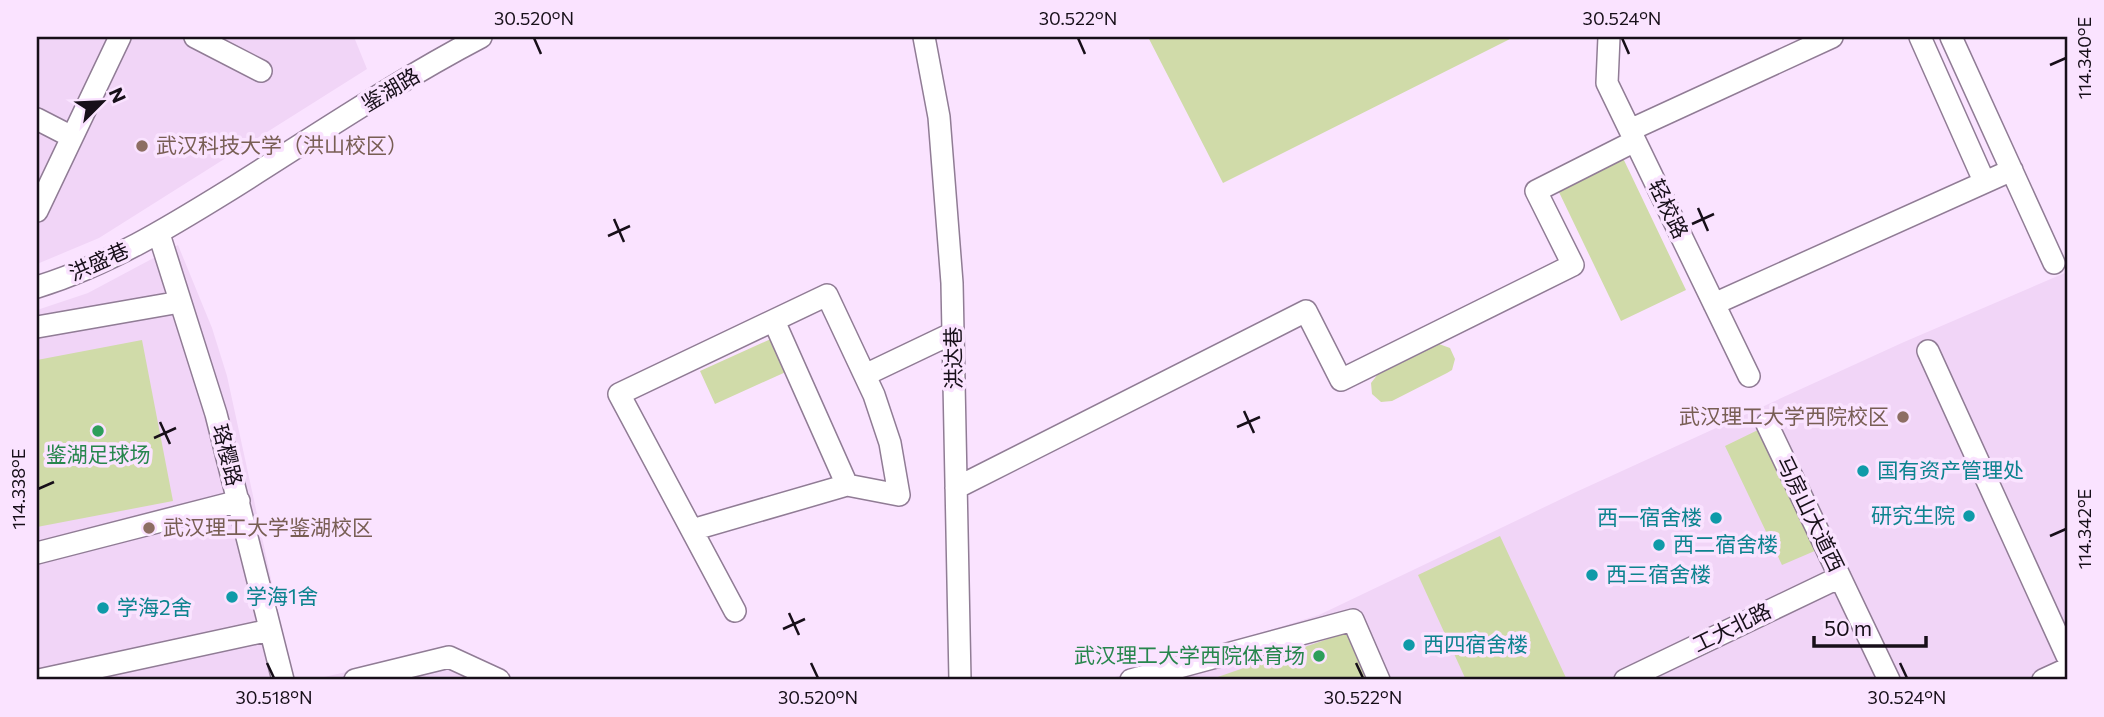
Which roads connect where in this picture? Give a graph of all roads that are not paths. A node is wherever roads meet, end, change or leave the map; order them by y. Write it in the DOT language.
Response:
graph roads {
  1 [pos="120,37"];
  2 [pos="195,37"];
  3 [pos="481,37"];
  4 [pos="924,37"];
  5 [pos="1609,37"];
  6 [pos="1832,37"];
  7 [pos="1920,37"];
  8 [pos="1951,37"];
  9 [pos="261,71"];
  10 [pos="37,119"];
  11 [pos="1632,136"];
  12 [pos="72,137"];
  13 [pos="2012,170"];
  14 [pos="1984,181"];
  15 [pos="37,211"];
  16 [pos="159,234"];
  17 [pos="2054,263"];
  18 [pos="37,287"];
  19 [pos="180,302"];
  20 [pos="1714,304"];
  21 [pos="774,321"];
  22 [pos="37,327"];
  23 [pos="953,333"];
  24 [pos="1928,351"];
  25 [pos="865,375"];
  26 [pos="1749,376"];
  27 [pos="1767,424"];
  28 [pos="847,485"];
  29 [pos="956,488"];
  30 [pos="239,501"];
  31 [pos="692,530"];
  32 [pos="37,553"];
  33 [pos="1840,577"];
  34 [pos="736,611"];
  35 [pos="271,630"];
  36 [pos="2067,656"];
  37 [pos="2067,669"];
  38 [pos="1667,671"];
  39 [pos="39,680"];
  40 [pos="283,680"];
  41 [pos="355,680"];
  42 [pos="499,680"];
  43 [pos="960,680"];
  44 [pos="1131,680"];
  45 [pos="1379,680"];
  46 [pos="1625,680"];
  47 [pos="1889,680"];
  48 [pos="2043,680"];
  1 -- 12 [label="street"];
  2 -- 9 [label="street"];
  3 -- 16 [label="street, 鉴湖路"];
  4 -- 23 [label="street, 洪达巷"];
  5 -- 11 [label="street, 轻校路"];
  6 -- 11 [label="street"];
  7 -- 14 [label="street"];
  8 -- 13 [label="street"];
  10 -- 12 [label="street"];
  11 -- 20 [label="street, 轻校路"];
  11 -- 29 [label="street"];
  12 -- 15 [label="street"];
  13 -- 14 [label="street"];
  13 -- 17 [label="street"];
  14 -- 20 [label="street"];
  16 -- 18 [label="street, 洪盛巷"];
  16 -- 19 [label="street, 珞樱路"];
  19 -- 22 [label="street"];
  19 -- 30 [label="street, 珞樱路"];
  20 -- 26 [label="street, 轻校路"];
  21 -- 25 [label="street"];
  21 -- 28 [label="street"];
  21 -- 31 [label="street"];
  23 -- 25 [label="street"];
  23 -- 29 [label="street, 洪达巷"];
  24 -- 36 [label="street"];
  25 -- 28 [label="street"];
  27 -- 33 [label="street, 马房山大道西"];
  28 -- 31 [label="street"];
  29 -- 43 [label="street, 洪达巷"];
  30 -- 32 [label="street"];
  30 -- 35 [label="street, 珞樱路"];
  31 -- 34 [label="street"];
  33 -- 38 [label="street, 工大北路"];
  33 -- 47 [label="street, 马房山大道西"];
  35 -- 39 [label="street"];
  35 -- 40 [label="street, 珞樱路"];
  37 -- 48 [label="street"];
  38 -- 46 [label="street, 工大北路"];
  41 -- 42 [label="street"];
  44 -- 45 [label="street"];
}
